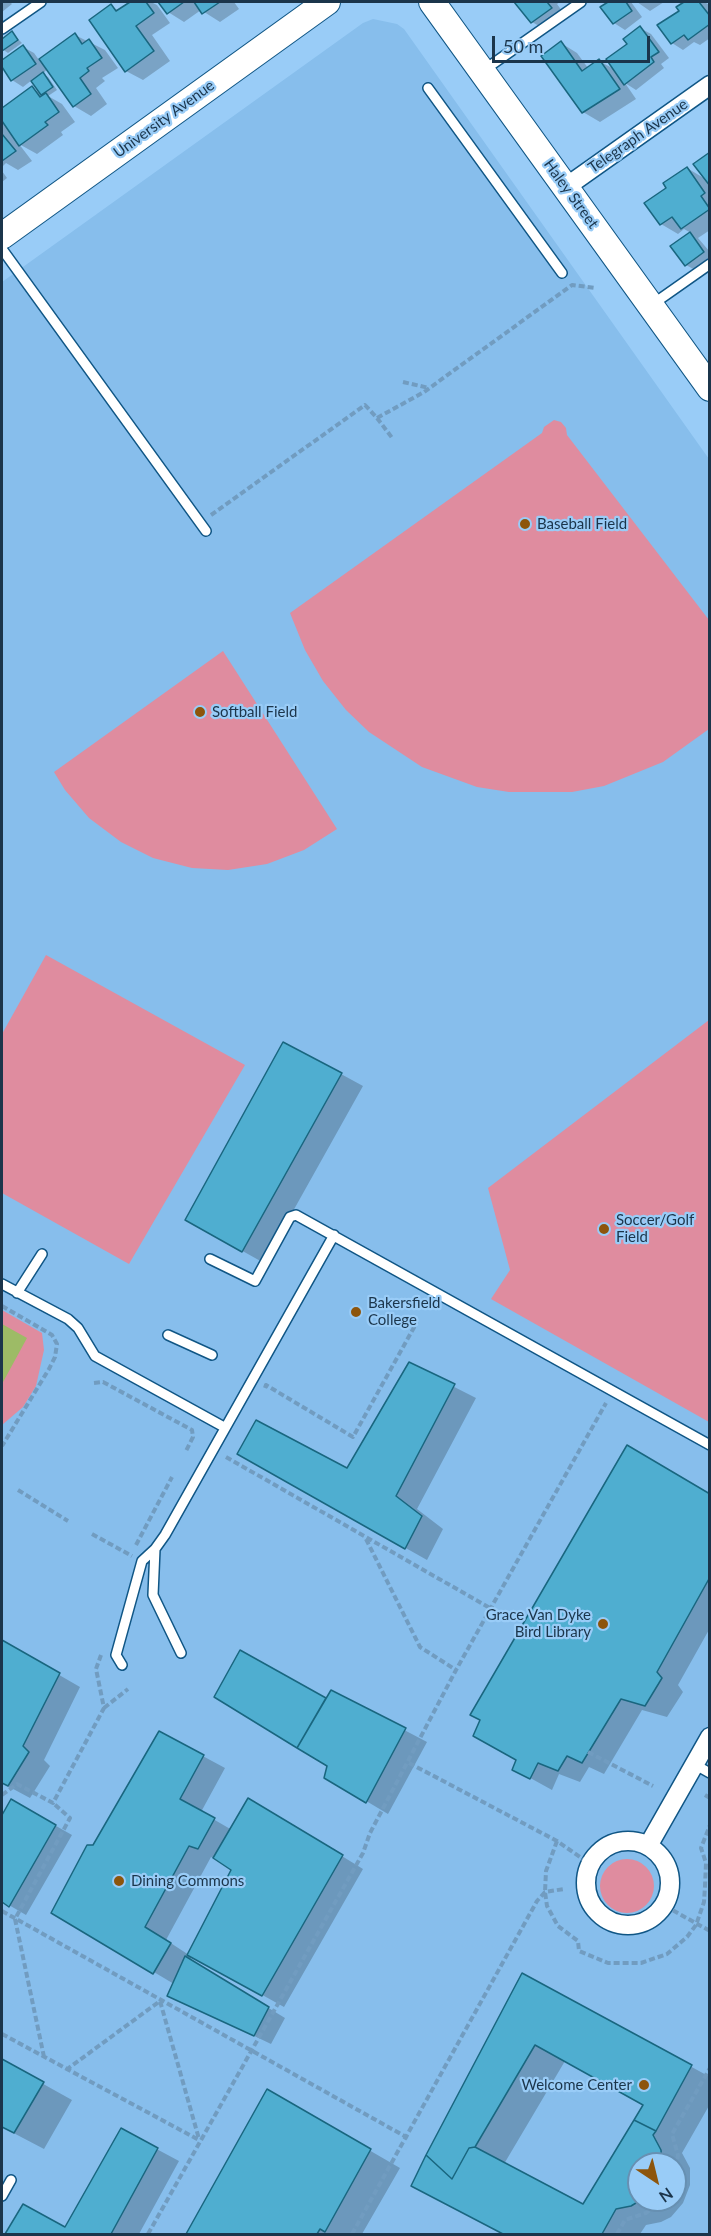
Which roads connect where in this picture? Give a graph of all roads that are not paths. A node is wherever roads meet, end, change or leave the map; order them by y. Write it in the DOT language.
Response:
graph roads {
  1 [pos="41,2"];
  2 [pos="327,2"];
  3 [pos="432,2"];
  4 [pos="581,2"];
  5 [pos="2,29"];
  6 [pos="482,71"];
  7 [pos="710,85"];
  8 [pos="428,88"];
  9 [pos="566,187"];
  10 [pos="2,236"];
  11 [pos="2,249"];
  12 [pos="710,264"];
  13 [pos="562,273"];
  14 [pos="651,306"];
  15 [pos="710,388"];
  16 [pos="203,527"];
  17 [pos="334,1235"];
  18 [pos="42,1254"];
  19 [pos="210,1259"];
  20 [pos="2,1284"];
  21 [pos="17,1293"];
  22 [pos="168,1335"];
  23 [pos="212,1355"];
  24 [pos="224,1427"];
  25 [pos="710,1445"];
  26 [pos="156,1549"];
  27 [pos="181,1653"];
  28 [pos="122,1665"];
  29 [pos="710,1737"];
  30 [pos="702,1768"];
  31 [pos="648,1846"];
  32 [pos="11,2180"];
  33 [pos="2,2196"];
  1 -- 5 [label="lane"];
  2 -- 10 [label="street, University Avenue"];
  3 -- 6 [label="street, Haley Street"];
  4 -- 6 [label="lane"];
  6 -- 9 [label="street, Haley Street"];
  7 -- 9 [label="street, Telegraph Avenue"];
  8 -- 13 [label="lane"];
  9 -- 14 [label="street, Haley Street"];
  11 -- 16 [label="lane"];
  12 -- 14 [label="lane"];
  14 -- 15 [label="street, Haley Street"];
  17 -- 19 [label="lane"];
  17 -- 24 [label="lane"];
  17 -- 25 [label="lane"];
  18 -- 21 [label="lane"];
  20 -- 21 [label="lane"];
  21 -- 24 [label="lane"];
  22 -- 23 [label="lane"];
  24 -- 26 [label="lane"];
  26 -- 27 [label="lane"];
  26 -- 28 [label="lane"];
  29 -- 30 [label="street"];
  30 -- 31 [label="street"];
  31 -- 31 [label="street"];
  32 -- 33 [label="lane"];
}
